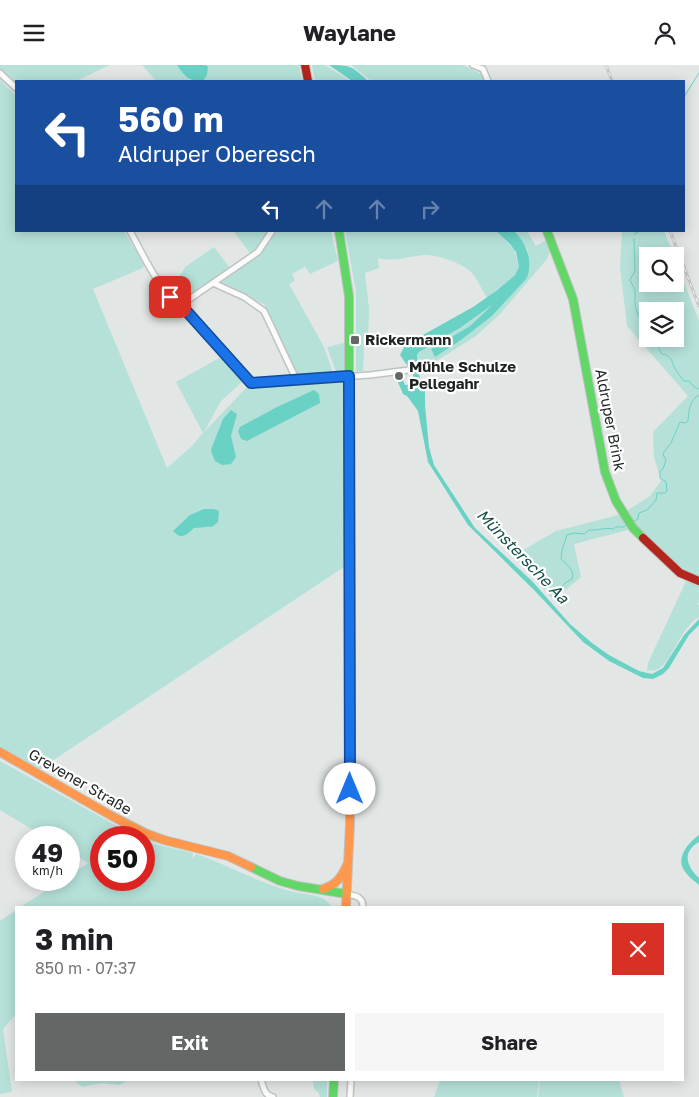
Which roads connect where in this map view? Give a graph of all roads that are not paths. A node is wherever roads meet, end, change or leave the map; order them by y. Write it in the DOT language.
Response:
graph roads {
  1 [pos="305,65"];
  2 [pos="474,65"];
  3 [pos="484,67"];
  4 [pos="0,73"];
  5 [pos="308,80"];
  6 [pos="488,80"];
  7 [pos="15,87"];
  8 [pos="131,232"];
  9 [pos="271,232"];
  10 [pos="338,232"];
  11 [pos="547,232"];
  12 [pos="213,283"];
  13 [pos="181,305"];
  14 [pos="409,369"];
  15 [pos="349,376"];
  16 [pos="296,379"];
  17 [pos="699,581"];
  18 [pos="0,752"];
  19 [pos="348,863"];
  20 [pos="321,890"];
  21 [pos="347,895"];
  22 [pos="346,906"];
  23 [pos="363,906"];
  24 [pos="261,1081"];
  25 [pos="334,1081"];
  26 [pos="351,1081"];
  27 [pos="273,1097"];
  28 [pos="333,1097"];
  29 [pos="350,1097"];
  1 -- 5 [label="street"];
  2 -- 3 [label="street"];
  3 -- 6 [label="street"];
  4 -- 7 [label="street"];
  8 -- 13 [label="street"];
  9 -- 12 [label="street"];
  10 -- 15 [label="street"];
  11 -- 17 [label="street, Aldruper Brink"];
  12 -- 13 [label="street"];
  12 -- 16 [label="street"];
  13 -- 16 [label="street"];
  14 -- 15 [label="street"];
  15 -- 16 [label="street"];
  15 -- 19 [label="street"];
  18 -- 20 [label="street, Grevener Straße"];
  19 -- 20 [label="street"];
  19 -- 21 [label="street"];
  20 -- 21 [label="street, Grevener Straße"];
  21 -- 22 [label="street"];
  21 -- 23 [label="street"];
  24 -- 27 [label="street"];
  25 -- 28 [label="street"];
  26 -- 29 [label="street"];
}
